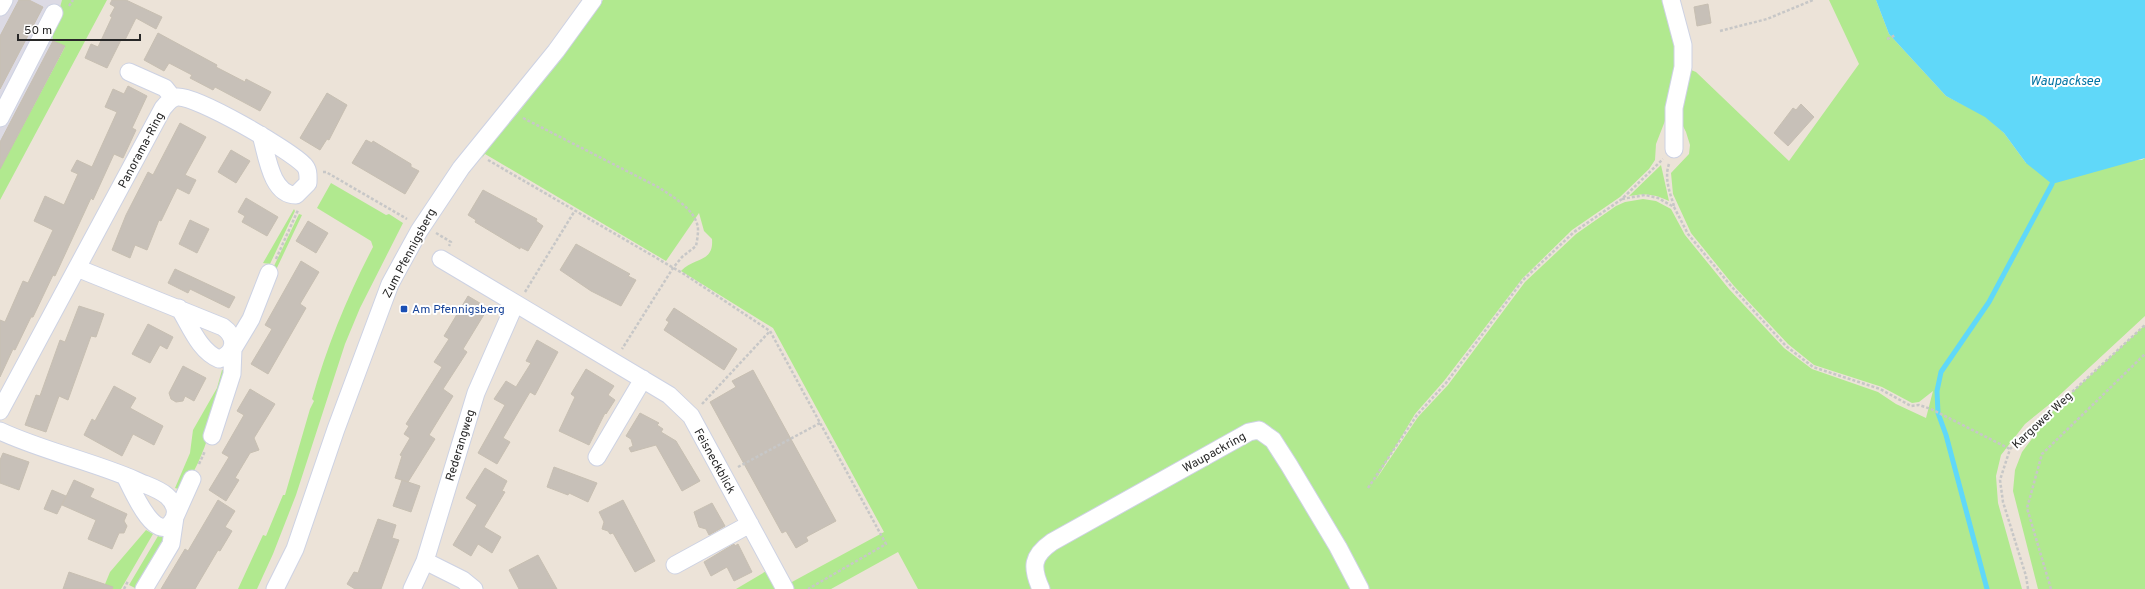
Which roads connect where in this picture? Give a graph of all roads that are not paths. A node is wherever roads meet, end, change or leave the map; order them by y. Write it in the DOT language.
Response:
graph roads {
  1 [pos="4,0"];
  2 [pos="593,0"];
  3 [pos="1671,0"];
  4 [pos="0,7"];
  5 [pos="54,13"];
  6 [pos="129,72"];
  7 [pos="173,98"];
  8 [pos="2,110"];
  9 [pos="261,135"];
  10 [pos="1674,149"];
  11 [pos="441,259"];
  12 [pos="77,268"];
  13 [pos="271,268"];
  14 [pos="516,304"];
  15 [pos="179,308"];
  16 [pos="233,349"];
  17 [pos="643,379"];
  18 [pos="0,411"];
  19 [pos="0,431"];
  20 [pos="212,436"];
  21 [pos="597,456"];
  22 [pos="125,476"];
  23 [pos="192,479"];
  24 [pos="175,517"];
  25 [pos="750,524"];
  26 [pos="425,561"];
  27 [pos="675,565"];
  28 [pos="144,589"];
  29 [pos="275,589"];
  30 [pos="412,589"];
  31 [pos="474,589"];
  32 [pos="785,589"];
  33 [pos="1041,589"];
  34 [pos="1360,589"];
  1 -- 4 [label="street"];
  2 -- 29 [label="street, Zum Pfennigsberg"];
  3 -- 10 [label="street"];
  5 -- 8 [label="street"];
  6 -- 7 [label="street"];
  7 -- 9 [label="street"];
  7 -- 12 [label="street, Panorama-Ring"];
  9 -- 9 [label="street"];
  11 -- 14 [label="street, Feisneckblick"];
  12 -- 15 [label="street"];
  12 -- 18 [label="street, Panorama-Ring"];
  13 -- 16 [label="street"];
  14 -- 17 [label="street, Feisneckblick"];
  14 -- 26 [label="street, Rederangweg"];
  15 -- 16 [label="street"];
  15 -- 16 [label="street"];
  16 -- 20 [label="street"];
  17 -- 21 [label="street"];
  17 -- 25 [label="street, Feisneckblick"];
  19 -- 22 [label="street"];
  22 -- 24 [label="street"];
  22 -- 24 [label="street"];
  23 -- 24 [label="street"];
  24 -- 28 [label="street"];
  25 -- 27 [label="street"];
  25 -- 32 [label="street, Feisneckblick"];
  26 -- 30 [label="street, Rederangweg"];
  26 -- 31 [label="street"];
  33 -- 34 [label="street, Waupackring"];
}
